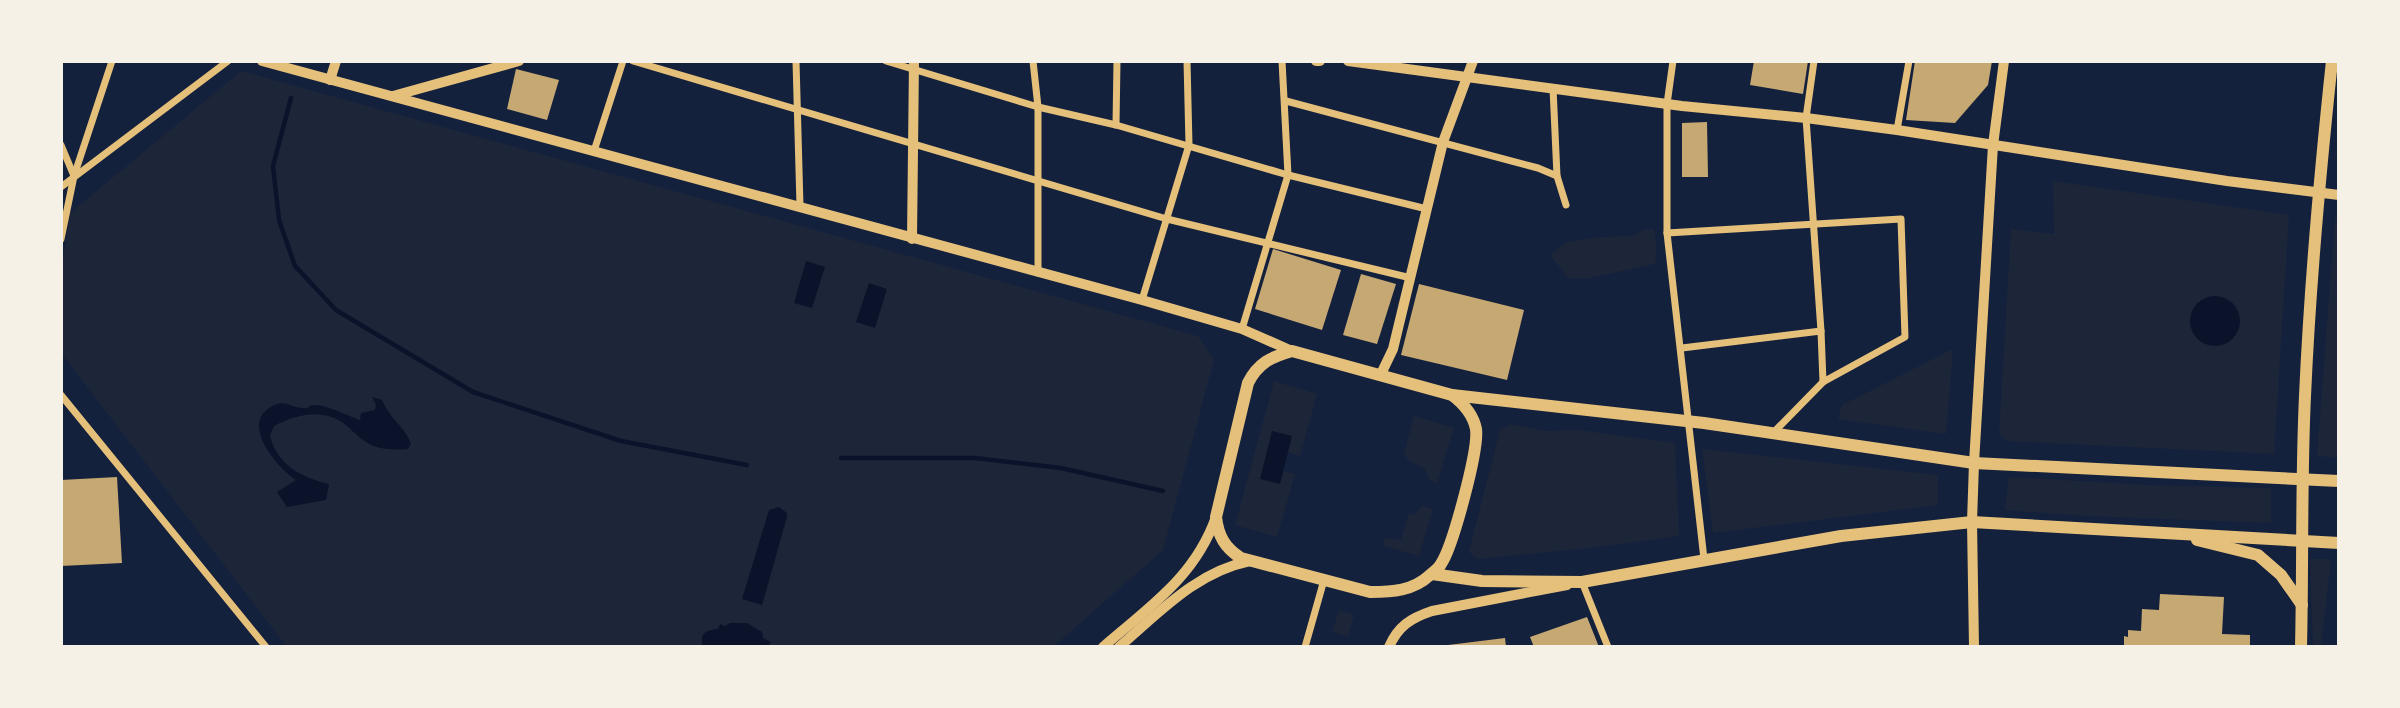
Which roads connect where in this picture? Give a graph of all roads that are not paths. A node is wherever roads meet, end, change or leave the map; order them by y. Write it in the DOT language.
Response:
graph roads {
  1 [pos="112,61"];
  2 [pos="228,61"];
  3 [pos="262,61"];
  4 [pos="336,61"];
  5 [pos="519,61"];
  6 [pos="622,61"];
  7 [pos="632,61"];
  8 [pos="796,61"];
  9 [pos="887,61"];
  10 [pos="1033,61"];
  11 [pos="1117,61"];
  12 [pos="1187,61"];
  13 [pos="1282,61"];
  14 [pos="1348,61"];
  15 [pos="1473,61"];
  16 [pos="1673,61"];
  17 [pos="1814,61"];
  18 [pos="1909,61"];
  19 [pos="2004,61"];
  20 [pos="2332,61"];
  21 [pos="503,64"];
  22 [pos="913,65"];
  23 [pos="1468,76"];
  24 [pos="330,80"];
  25 [pos="1553,88"];
  26 [pos="392,96"];
  27 [pos="1286,101"];
  28 [pos="1667,104"];
  29 [pos="1038,107"];
  30 [pos="797,110"];
  31 [pos="1806,118"];
  32 [pos="1116,125"];
  33 [pos="1897,130"];
  34 [pos="1443,142"];
  35 [pos="913,144"];
  36 [pos="61,145"];
  37 [pos="1189,145"];
  38 [pos="1993,145"];
  39 [pos="594,150"];
  40 [pos="61,169"];
  41 [pos="1288,175"];
  42 [pos="1557,176"];
  43 [pos="74,177"];
  44 [pos="1039,182"];
  45 [pos="61,187"];
  46 [pos="2318,193"];
  47 [pos="2339,195"];
  48 [pos="1566,205"];
  49 [pos="800,206"];
  50 [pos="1427,209"];
  51 [pos="1167,219"];
  52 [pos="1813,224"];
  53 [pos="1667,233"];
  54 [pos="61,239"];
  55 [pos="912,239"];
  56 [pos="1269,243"];
  57 [pos="1038,273"];
  58 [pos="1410,278"];
  59 [pos="1142,300"];
  60 [pos="1242,329"];
  61 [pos="1821,331"];
  62 [pos="1682,348"];
  63 [pos="1292,351"];
  64 [pos="1381,374"];
  65 [pos="1823,382"];
  66 [pos="61,395"];
  67 [pos="1452,395"];
  68 [pos="1689,422"];
  69 [pos="1773,434"];
  70 [pos="1974,463"];
  71 [pos="2303,479"];
  72 [pos="2339,481"];
  73 [pos="1216,517"];
  74 [pos="1972,522"];
  75 [pos="2184,535"];
  76 [pos="2302,541"];
  77 [pos="2339,542"];
  78 [pos="1704,559"];
  79 [pos="1250,561"];
  80 [pos="1432,574"];
  81 [pos="1324,580"];
  82 [pos="1582,582"];
  83 [pos="2302,605"];
  84 [pos="266,647"];
  85 [pos="1103,647"];
  86 [pos="1119,647"];
  87 [pos="1306,647"];
  88 [pos="1389,647"];
  89 [pos="1608,647"];
  90 [pos="1974,647"];
  91 [pos="2301,647"];
  1 -- 43 [label="street"];
  2 -- 43 [label="street"];
  3 -- 24 [label="main road"];
  4 -- 24 [label="main road"];
  5 -- 21 [label="main road"];
  6 -- 39 [label="street"];
  7 -- 30 [label="street"];
  8 -- 30 [label="street"];
  9 -- 22 [label="street"];
  10 -- 29 [label="street"];
  11 -- 32 [label="street"];
  12 -- 37 [label="street"];
  13 -- 27 [label="street"];
  14 -- 23 [label="street"];
  15 -- 23 [label="main road"];
  16 -- 28 [label="street"];
  17 -- 31 [label="street"];
  18 -- 33 [label="street"];
  19 -- 38 [label="main road"];
  20 -- 46 [label="main road"];
  21 -- 26 [label="main road"];
  22 -- 29 [label="street"];
  22 -- 35 [label="main road"];
  23 -- 25 [label="street"];
  23 -- 34 [label="main road"];
  24 -- 26 [label="main road"];
  25 -- 28 [label="street"];
  25 -- 42 [label="street"];
  26 -- 39 [label="main road"];
  27 -- 34 [label="street"];
  27 -- 41 [label="street"];
  28 -- 31 [label="street"];
  28 -- 53 [label="street"];
  29 -- 32 [label="street"];
  29 -- 44 [label="street"];
  30 -- 35 [label="street"];
  30 -- 49 [label="street"];
  31 -- 33 [label="street"];
  31 -- 52 [label="street"];
  32 -- 37 [label="street"];
  33 -- 38 [label="street"];
  34 -- 42 [label="street"];
  34 -- 50 [label="main road"];
  35 -- 44 [label="street"];
  35 -- 55 [label="main road"];
  36 -- 43 [label="street"];
  37 -- 41 [label="street"];
  37 -- 51 [label="street"];
  38 -- 46 [label="street"];
  38 -- 70 [label="main road"];
  39 -- 49 [label="main road"];
  40 -- 43 [label="street"];
  41 -- 50 [label="street"];
  41 -- 56 [label="street"];
  42 -- 48 [label="street"];
  43 -- 45 [label="street"];
  43 -- 54 [label="street"];
  44 -- 51 [label="street"];
  44 -- 57 [label="street"];
  46 -- 47 [label="street"];
  46 -- 71 [label="main road"];
  49 -- 55 [label="main road"];
  50 -- 58 [label="main road"];
  51 -- 56 [label="street"];
  51 -- 59 [label="street"];
  52 -- 53 [label="street"];
  52 -- 61 [label="street"];
  52 -- 65 [label="street"];
  53 -- 62 [label="street"];
  55 -- 57 [label="main road"];
  56 -- 58 [label="street"];
  56 -- 60 [label="street"];
  57 -- 59 [label="main road"];
  58 -- 64 [label="main road"];
  59 -- 60 [label="main road"];
  60 -- 63 [label="main road"];
  61 -- 62 [label="street"];
  61 -- 65 [label="street"];
  62 -- 68 [label="street"];
  63 -- 64 [label="main road"];
  63 -- 73 [label="main road"];
  64 -- 67 [label="main road"];
  65 -- 69 [label="street"];
  66 -- 84 [label="street"];
  67 -- 68 [label="main road"];
  67 -- 80 [label="main road"];
  68 -- 69 [label="main road"];
  68 -- 78 [label="street"];
  69 -- 70 [label="main road"];
  70 -- 71 [label="main road"];
  70 -- 74 [label="main road"];
  71 -- 72 [label="main road"];
  71 -- 76 [label="main road"];
  73 -- 79 [label="main road"];
  73 -- 85 [label="main road"];
  74 -- 75 [label="main road"];
  74 -- 78 [label="main road"];
  74 -- 90 [label="main road"];
  75 -- 76 [label="main road"];
  75 -- 83 [label="main road"];
  76 -- 77 [label="main road"];
  76 -- 83 [label="main road"];
  78 -- 82 [label="main road"];
  79 -- 81 [label="main road"];
  79 -- 86 [label="main road"];
  80 -- 81 [label="main road"];
  80 -- 82 [label="main road"];
  81 -- 87 [label="street"];
  82 -- 88 [label="main road"];
  82 -- 89 [label="street"];
  83 -- 91 [label="main road"];
}
